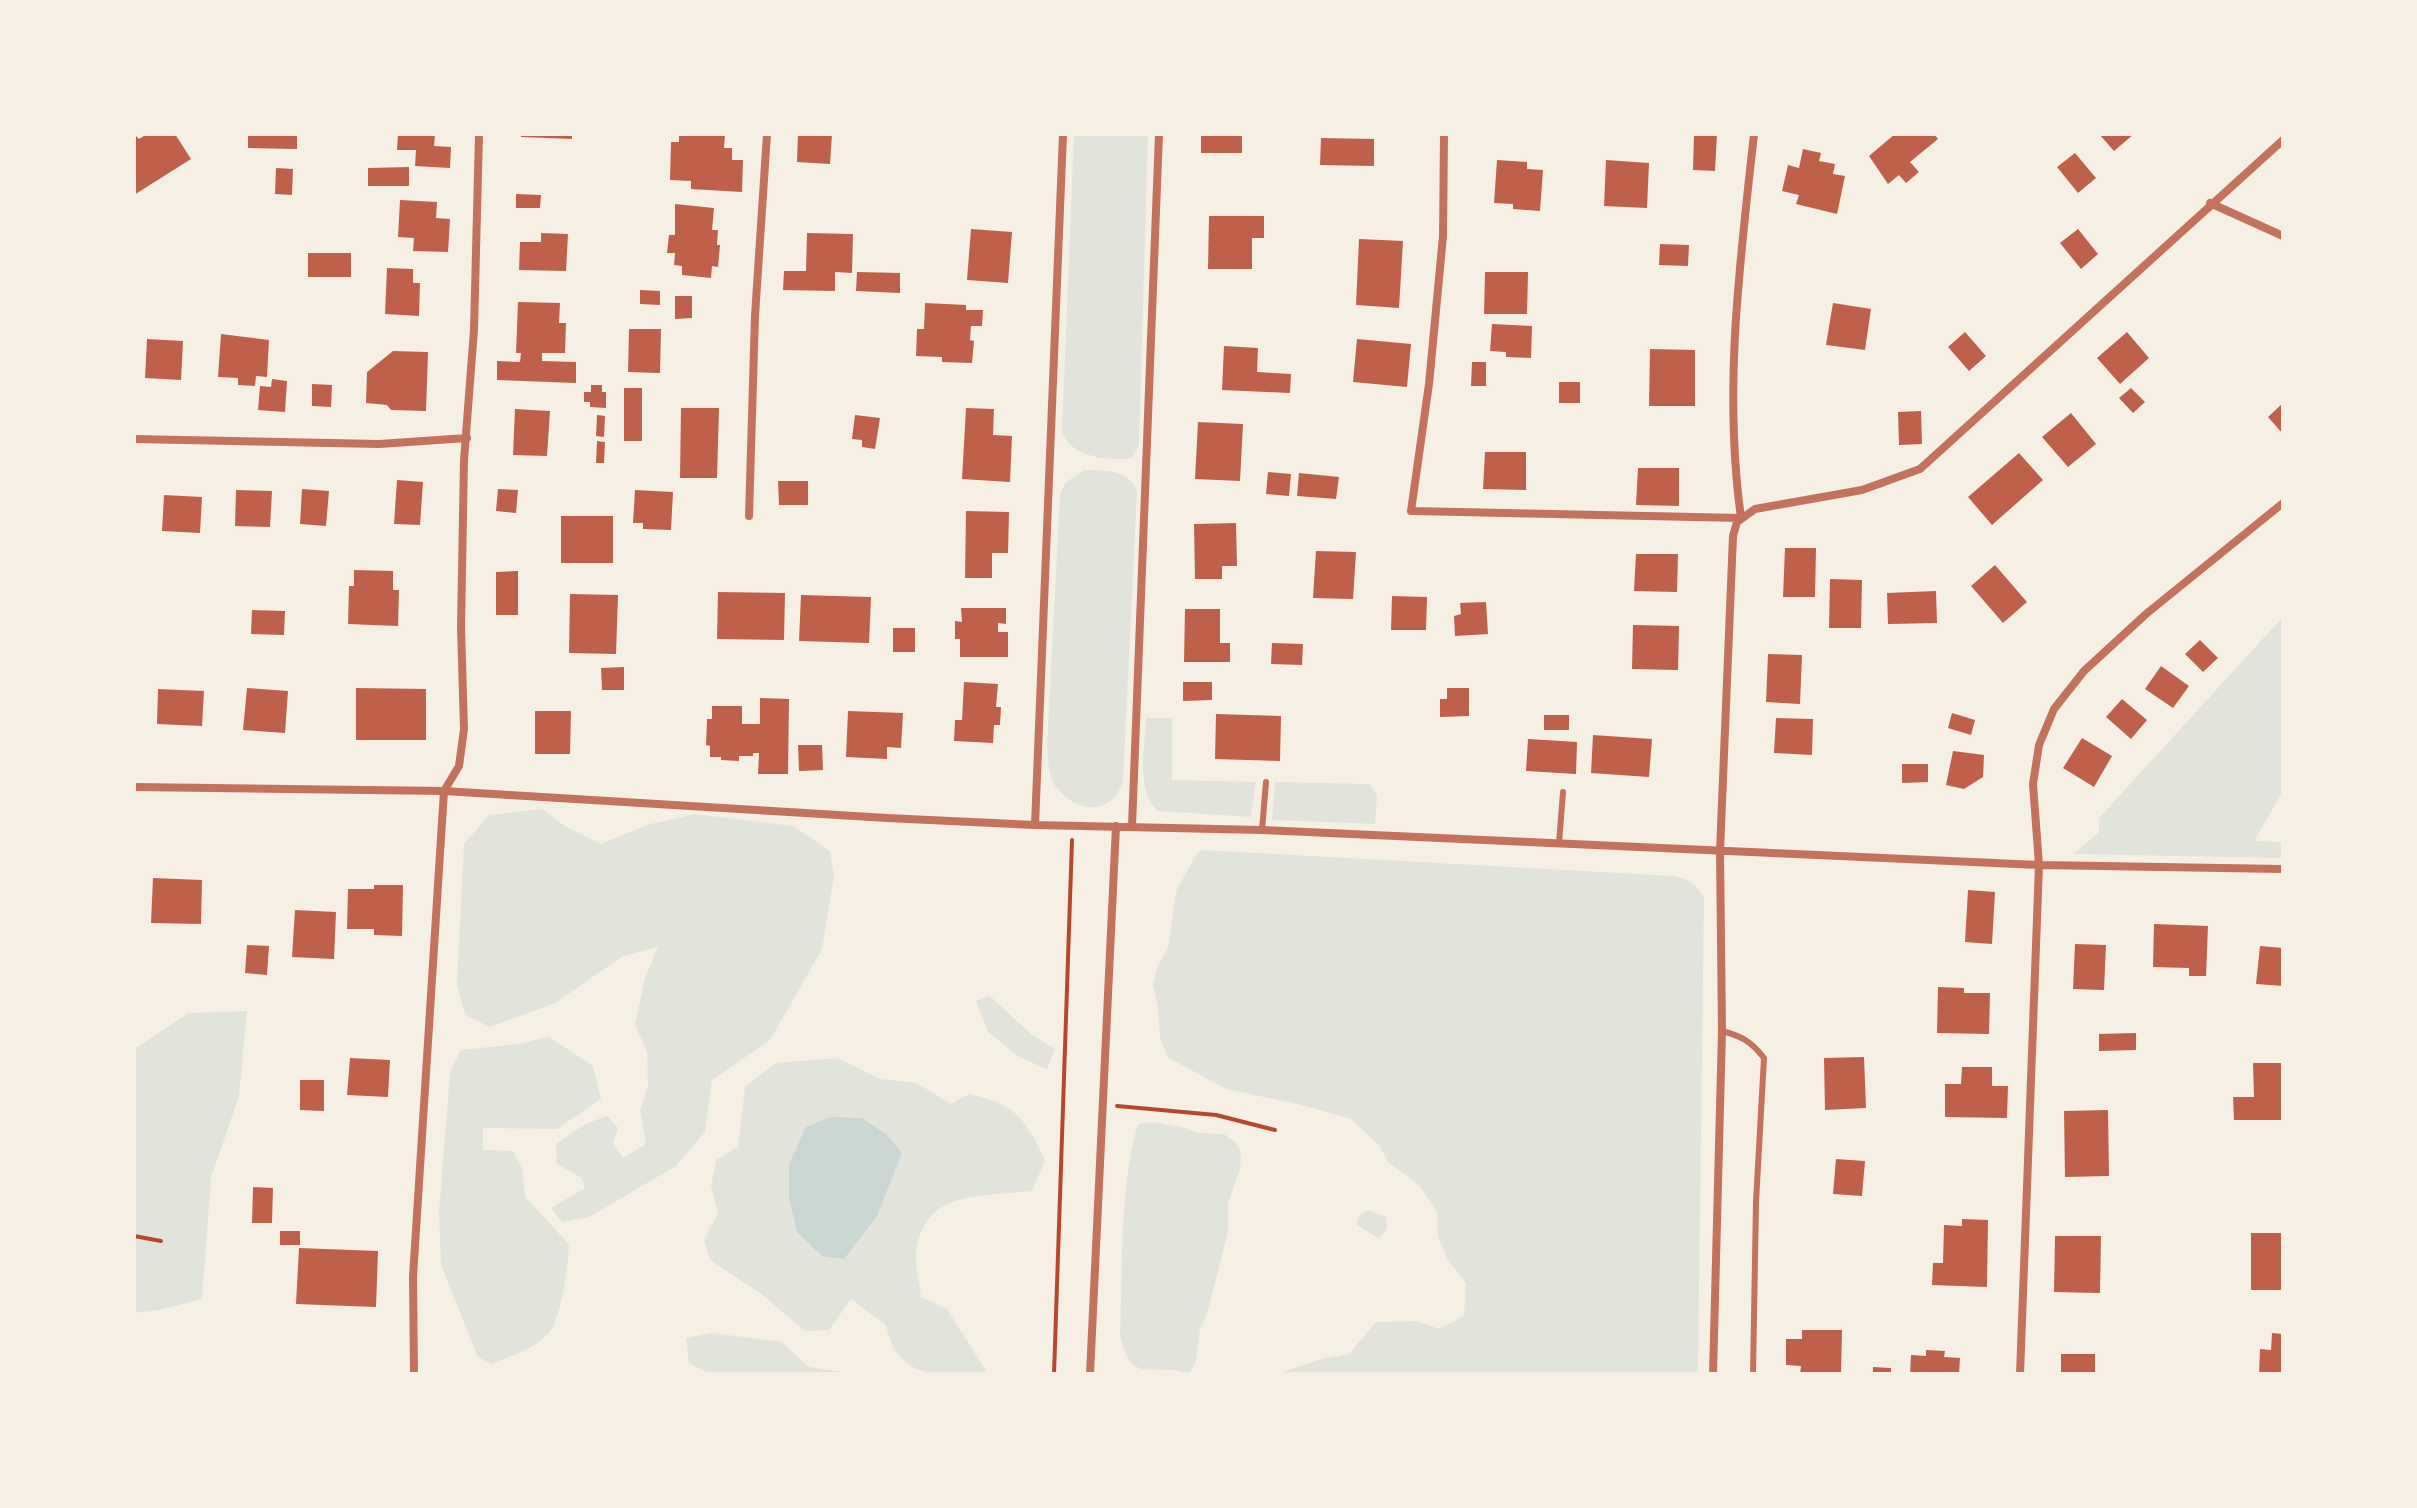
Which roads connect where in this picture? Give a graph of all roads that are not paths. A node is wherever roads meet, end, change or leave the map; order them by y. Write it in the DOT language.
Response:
graph roads {
  1 [pos="479,134"];
  2 [pos="767,134"];
  3 [pos="1063,134"];
  4 [pos="1159,134"];
  5 [pos="1444,134"];
  6 [pos="1754,134"];
  7 [pos="2283,140"];
  8 [pos="2210,203"];
  9 [pos="2283,236"];
  10 [pos="467,438"];
  11 [pos="134,439"];
  12 [pos="2283,503"];
  13 [pos="749,516"];
  14 [pos="1741,518"];
  15 [pos="1266,782"];
  16 [pos="134,787"];
  17 [pos="444,791"];
  18 [pos="1563,792"];
  19 [pos="1035,825"];
  20 [pos="1116,826"];
  21 [pos="1132,826"];
  22 [pos="1262,830"];
  23 [pos="1559,843"];
  24 [pos="1720,851"];
  25 [pos="2039,865"];
  26 [pos="2283,869"];
  27 [pos="1722,1031"];
  28 [pos="414,1374"];
  29 [pos="1090,1374"];
  30 [pos="1713,1374"];
  31 [pos="1753,1374"];
  32 [pos="2020,1374"];
  1 -- 10 [label="street"];
  2 -- 13 [label="street"];
  3 -- 19 [label="street"];
  4 -- 21 [label="street"];
  5 -- 14 [label="street"];
  6 -- 14 [label="street"];
  7 -- 8 [label="street"];
  8 -- 9 [label="street"];
  8 -- 14 [label="street"];
  10 -- 11 [label="street"];
  10 -- 17 [label="street"];
  12 -- 25 [label="street"];
  14 -- 24 [label="street"];
  15 -- 22 [label="lane"];
  16 -- 17 [label="street"];
  17 -- 19 [label="street"];
  17 -- 28 [label="street"];
  18 -- 23 [label="lane"];
  19 -- 20 [label="street"];
  20 -- 21 [label="street"];
  20 -- 29 [label="street"];
  21 -- 22 [label="street"];
  22 -- 23 [label="street"];
  23 -- 24 [label="street"];
  24 -- 25 [label="street"];
  24 -- 27 [label="street"];
  25 -- 26 [label="street"];
  25 -- 32 [label="street"];
  27 -- 30 [label="street"];
  27 -- 31 [label="lane"];
}
